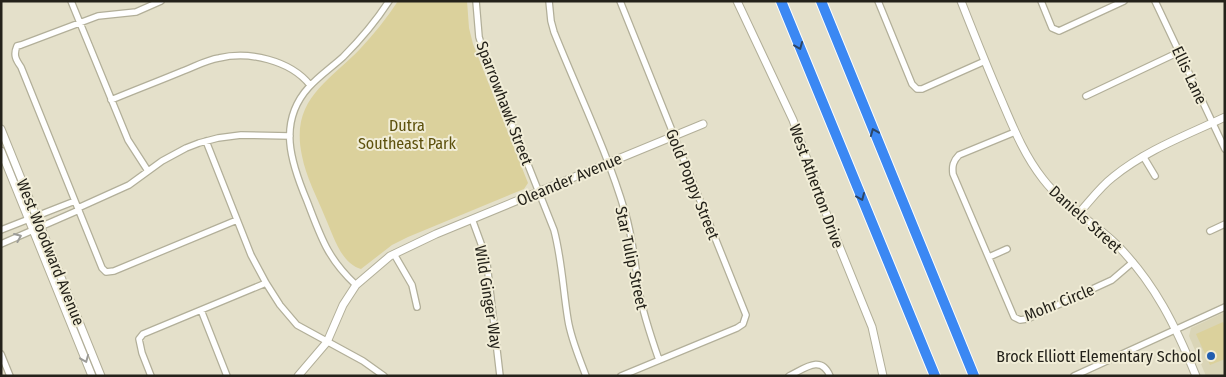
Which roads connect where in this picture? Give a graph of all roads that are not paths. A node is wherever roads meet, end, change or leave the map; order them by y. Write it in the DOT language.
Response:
graph roads {
  1 [pos="71,1"];
  2 [pos="161,1"];
  3 [pos="390,1"];
  4 [pos="476,1"];
  5 [pos="549,1"];
  6 [pos="620,1"];
  7 [pos="737,1"];
  8 [pos="781,1"];
  9 [pos="821,1"];
  10 [pos="878,1"];
  11 [pos="961,1"];
  12 [pos="1040,1"];
  13 [pos="1124,1"];
  14 [pos="1156,1"];
  15 [pos="80,22"];
  16 [pos="1179,52"];
  17 [pos="985,61"];
  18 [pos="310,85"];
  19 [pos="1086,96"];
  20 [pos="112,100"];
  21 [pos="1225,117"];
  22 [pos="1213,122"];
  23 [pos="703,124"];
  24 [pos="1,129"];
  25 [pos="1015,132"];
  26 [pos="290,136"];
  27 [pos="674,136"];
  28 [pos="206,141"];
  29 [pos="1225,148"];
  30 [pos="1,151"];
  31 [pos="1143,156"];
  32 [pos="608,163"];
  33 [pos="148,171"];
  34 [pos="1155,176"];
  35 [pos="539,191"];
  36 [pos="75,201"];
  37 [pos="78,209"];
  38 [pos="1079,213"];
  39 [pos="33,218"];
  40 [pos="472,219"];
  41 [pos="238,220"];
  42 [pos="1225,224"];
  43 [pos="37,229"];
  44 [pos="1,230"];
  45 [pos="1210,231"];
  46 [pos="1,244"];
  47 [pos="1007,249"];
  48 [pos="394,254"];
  49 [pos="988,257"];
  50 [pos="1133,262"];
  51 [pos="266,283"];
  52 [pos="356,285"];
  53 [pos="417,307"];
  54 [pos="1225,307"];
  55 [pos="201,310"];
  56 [pos="1177,329"];
  57 [pos="327,342"];
  58 [pos="1,354"];
  59 [pos="659,360"];
  60 [pos="10,376"];
  61 [pos="92,376"];
  62 [pos="100,376"];
  63 [pos="151,376"];
  64 [pos="227,376"];
  65 [pos="298,376"];
  66 [pos="384,376"];
  67 [pos="500,376"];
  68 [pos="586,376"];
  69 [pos="621,376"];
  70 [pos="789,376"];
  71 [pos="830,376"];
  72 [pos="882,376"];
  73 [pos="935,376"];
  74 [pos="976,376"];
  75 [pos="1074,376"];
  76 [pos="1196,376"];
  1 -- 15 [label="street"];
  2 -- 15 [label="street"];
  3 -- 18 [label="street"];
  4 -- 35 [label="street, Sparrowhawk Street"];
  5 -- 32 [label="street, Star Tulip Street"];
  6 -- 27 [label="street, Gold Poppy Street"];
  7 -- 72 [label="street, West Atherton Drive"];
  8 -- 73 [label="highway, one-way"];
  74 -- 9 [label="highway, one-way"];
  10 -- 17 [label="street"];
  11 -- 17 [label="street, Daniels Street"];
  12 -- 13 [label="street"];
  14 -- 16 [label="street, Ellis Lane"];
  15 -- 20 [label="street"];
  15 -- 36 [label="street"];
  16 -- 19 [label="street"];
  16 -- 22 [label="street, Ellis Lane"];
  17 -- 25 [label="street, Daniels Street"];
  18 -- 20 [label="street"];
  18 -- 26 [label="street"];
  20 -- 33 [label="street"];
  21 -- 22 [label="street"];
  22 -- 29 [label="street, Ellis Lane"];
  22 -- 31 [label="street"];
  23 -- 27 [label="street, Oleander Avenue"];
  24 -- 39 [label="street, West Woodward Avenue"];
  25 -- 38 [label="street, Daniels Street"];
  25 -- 49 [label="street, Mohr Circle"];
  26 -- 28 [label="street"];
  26 -- 52 [label="street"];
  27 -- 32 [label="street, Oleander Avenue"];
  27 -- 59 [label="street, Gold Poppy Street"];
  28 -- 33 [label="street"];
  28 -- 41 [label="street"];
  30 -- 39 [label="street, West Woodward Avenue"];
  31 -- 34 [label="street"];
  31 -- 38 [label="street"];
  32 -- 35 [label="street, Oleander Avenue"];
  32 -- 59 [label="street, Star Tulip Street"];
  33 -- 37 [label="street"];
  35 -- 40 [label="street, Oleander Avenue"];
  35 -- 68 [label="street, Sparrowhawk Street"];
  36 -- 37 [label="street"];
  36 -- 39 [label="street"];
  37 -- 41 [label="street"];
  37 -- 43 [label="street"];
  38 -- 50 [label="street, Daniels Street"];
  39 -- 43 [label="street, West Woodward Avenue"];
  39 -- 44 [label="street"];
  40 -- 48 [label="street, Oleander Avenue"];
  40 -- 67 [label="street, Wild Ginger Way"];
  41 -- 51 [label="street"];
  42 -- 45 [label="street"];
  46 -- 43 [label="street, one-way"];
  43 -- 61 [label="street, West Woodward Avenue, one-way"];
  43 -- 62 [label="street, West Woodward Avenue"];
  47 -- 49 [label="street"];
  48 -- 52 [label="street, Oleander Avenue"];
  48 -- 53 [label="street"];
  49 -- 50 [label="street, Mohr Circle"];
  50 -- 56 [label="street, Daniels Street"];
  51 -- 55 [label="street"];
  51 -- 57 [label="street"];
  52 -- 57 [label="street, Oleander Avenue"];
  54 -- 56 [label="street"];
  55 -- 63 [label="street"];
  55 -- 64 [label="street"];
  56 -- 75 [label="street"];
  56 -- 76 [label="street, Daniels Street"];
  57 -- 65 [label="street, Oleander Avenue"];
  57 -- 66 [label="street"];
  58 -- 60 [label="street"];
  59 -- 69 [label="street"];
  70 -- 71 [label="street"];
}
